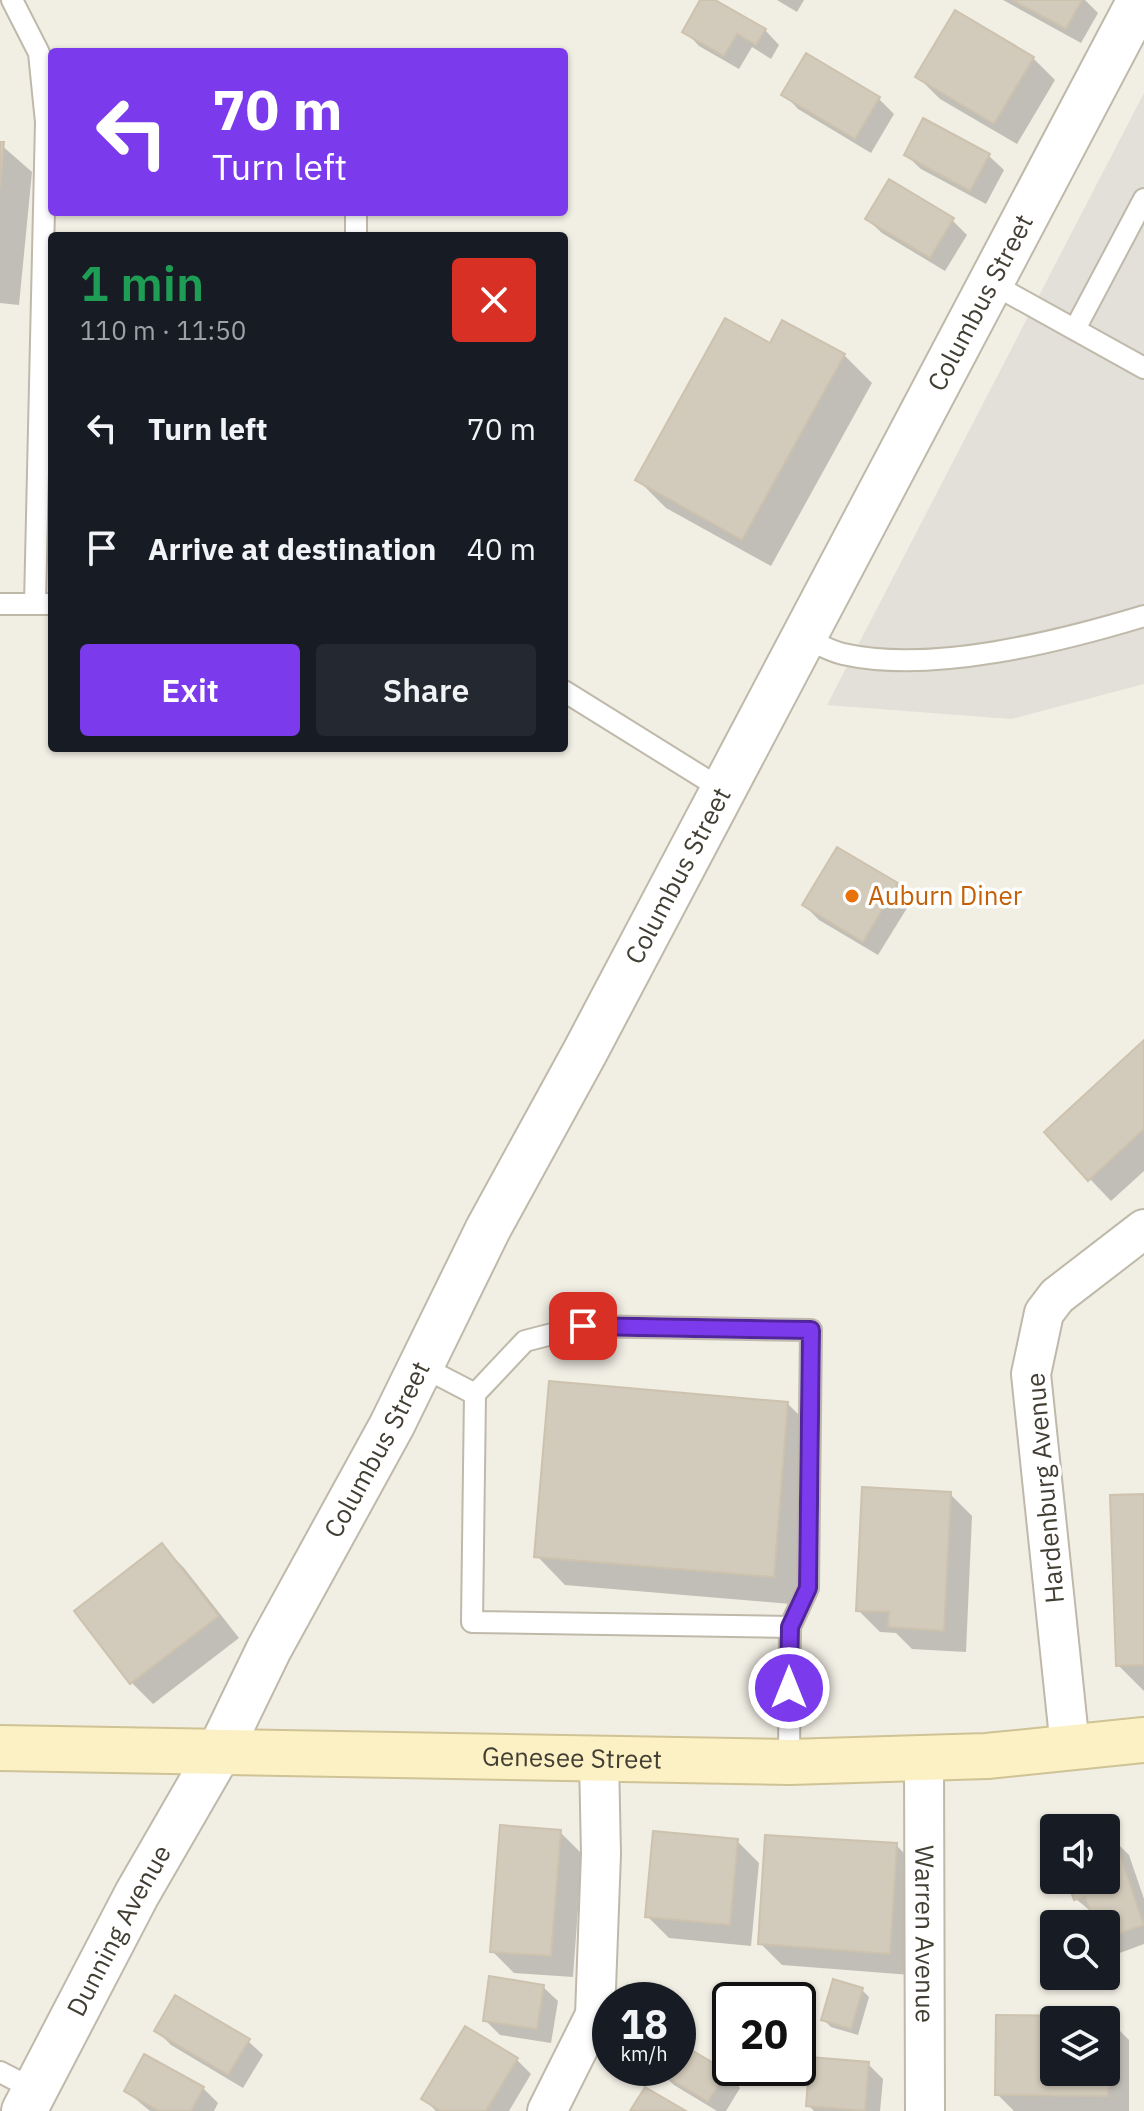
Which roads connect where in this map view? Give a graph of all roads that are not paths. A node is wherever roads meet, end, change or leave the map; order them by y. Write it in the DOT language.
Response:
graph roads {
  1 [pos="12,0"];
  2 [pos="1140,0"];
  3 [pos="48,147"];
  4 [pos="1144,199"];
  5 [pos="48,271"];
  6 [pos="991,283"];
  7 [pos="1075,329"];
  8 [pos="1144,368"];
  9 [pos="0,604"];
  10 [pos="44,604"];
  11 [pos="1144,616"];
  12 [pos="804,638"];
  13 [pos="568,693"];
  14 [pos="723,790"];
  15 [pos="1144,1229"];
  16 [pos="421,1366"];
  17 [pos="475,1394"];
  18 [pos="790,1627"];
  19 [pos="1144,1740"];
  20 [pos="1070,1747"];
  21 [pos="0,1748"];
  22 [pos="219,1752"];
  23 [pos="924,1758"];
  24 [pos="599,1759"];
  25 [pos="789,1762"];
  26 [pos="19,2091"];
  27 [pos="547,2111"];
  28 [pos="925,2111"];
  1 -- 3 [label="lane"];
  2 -- 6 [label="street, Columbus Street"];
  4 -- 7 [label="lane"];
  5 -- 10 [label="lane"];
  6 -- 7 [label="lane"];
  6 -- 12 [label="street, Columbus Street"];
  7 -- 8 [label="lane"];
  9 -- 10 [label="lane"];
  11 -- 12 [label="lane"];
  12 -- 14 [label="street, Columbus Street"];
  13 -- 14 [label="lane"];
  14 -- 16 [label="street, Columbus Street"];
  15 -- 20 [label="street, Hardenburg Avenue"];
  16 -- 17 [label="lane"];
  16 -- 22 [label="street, Columbus Street"];
  17 -- 18 [label="lane"];
  17 -- 18 [label="lane"];
  18 -- 25 [label="lane"];
  19 -- 20 [label="main road, Genesee Street"];
  20 -- 23 [label="main road, Genesee Street"];
  21 -- 22 [label="main road, Genesee Street"];
  22 -- 24 [label="main road, Genesee Street"];
  22 -- 26 [label="street, Dunning Avenue"];
  23 -- 25 [label="main road, Genesee Street"];
  23 -- 28 [label="street, Warren Avenue"];
  24 -- 25 [label="main road, Genesee Street"];
  24 -- 27 [label="street"];
}
